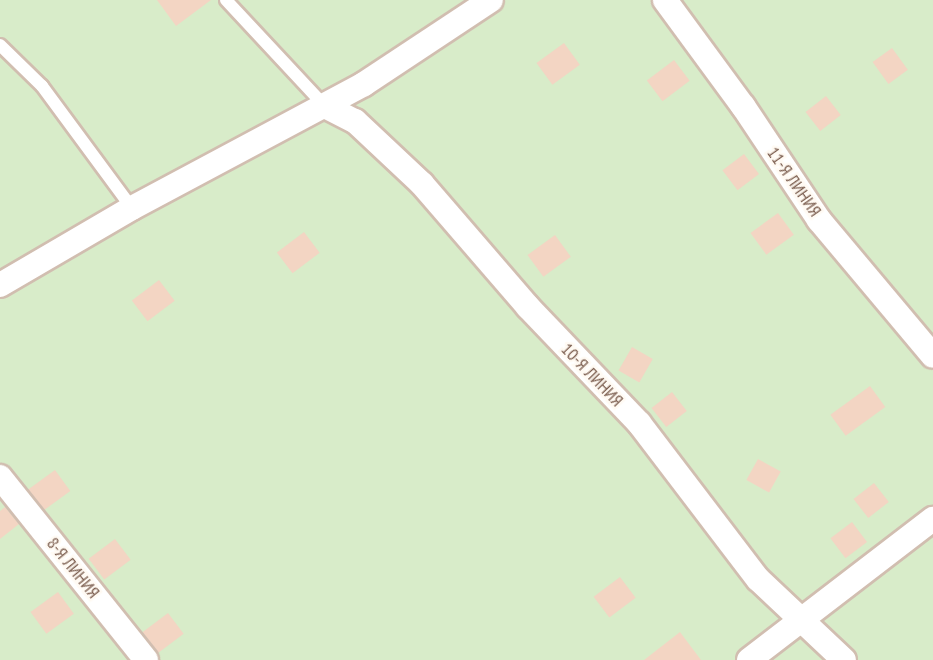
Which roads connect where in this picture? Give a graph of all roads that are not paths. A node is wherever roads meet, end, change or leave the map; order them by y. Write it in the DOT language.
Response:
graph roads {
  1 [pos="226,0"];
  2 [pos="491,0"];
  3 [pos="665,0"];
  4 [pos="0,45"];
  5 [pos="325,106"];
  6 [pos="132,208"];
  7 [pos="0,285"];
  8 [pos="933,356"];
  9 [pos="0,477"];
  10 [pos="933,519"];
  11 [pos="799,619"];
  12 [pos="146,660"];
  13 [pos="749,660"];
  14 [pos="844,660"];
  1 -- 5 [label="lane"];
  2 -- 5 [label="street"];
  3 -- 8 [label="street, 11-Я ЛИНИЯ"];
  4 -- 6 [label="lane"];
  5 -- 6 [label="street"];
  5 -- 11 [label="street, 10-Я ЛИНИЯ"];
  6 -- 7 [label="street"];
  9 -- 12 [label="street, 8-Я ЛИНИЯ"];
  10 -- 11 [label="street"];
  11 -- 13 [label="street"];
  11 -- 14 [label="street, 10-Я ЛИНИЯ"];
}
